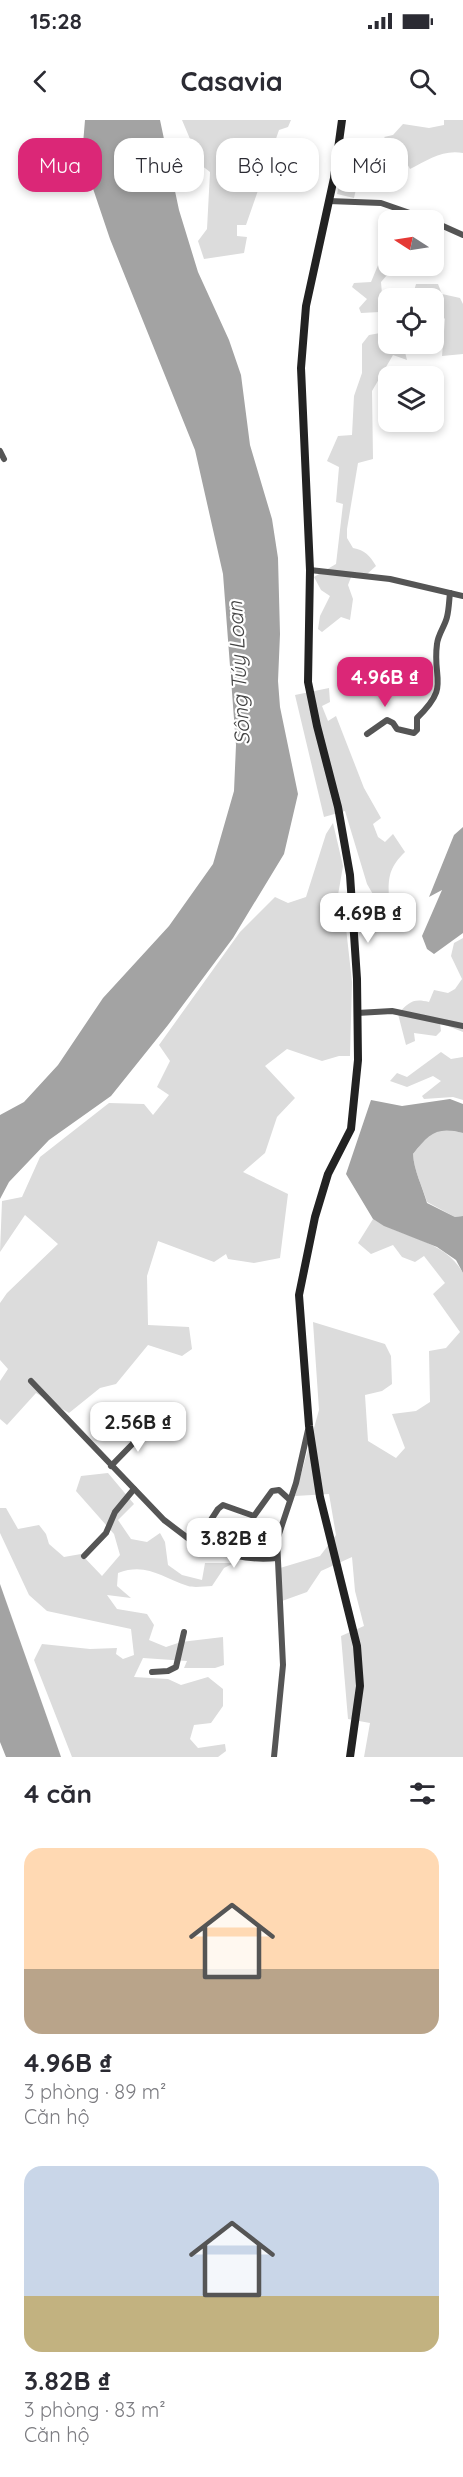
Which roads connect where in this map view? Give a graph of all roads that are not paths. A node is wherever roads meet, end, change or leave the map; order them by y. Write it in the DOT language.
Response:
graph roads {
  1 [pos="342,120"];
  2 [pos="329,201"];
  3 [pos="401,210"];
  4 [pos="444,226"];
  5 [pos="463,235"];
  6 [pos="0,451"];
  7 [pos="4,459"];
  8 [pos="310,570"];
  9 [pos="450,593"];
  10 [pos="463,596"];
  11 [pos="367,734"];
  12 [pos="357,1013"];
  13 [pos="463,1026"];
  14 [pos="31,1381"];
  15 [pos="150,1426"];
  16 [pos="309,1426"];
  17 [pos="111,1466"];
  18 [pos="134,1489"];
  19 [pos="290,1500"];
  20 [pos="196,1543"];
  21 [pos="84,1556"];
  22 [pos="277,1558"];
  23 [pos="184,1632"];
  24 [pos="152,1672"];
  25 [pos="274,1757"];
  26 [pos="350,1757"];
  1 -- 2 [label="street"];
  2 -- 3 [label="street"];
  2 -- 8 [label="street"];
  4 -- 5 [label="street"];
  6 -- 7 [label="street"];
  8 -- 9 [label="street"];
  8 -- 12 [label="street"];
  9 -- 10 [label="street"];
  9 -- 11 [label="street"];
  12 -- 13 [label="street"];
  12 -- 16 [label="street"];
  14 -- 17 [label="street"];
  15 -- 17 [label="street"];
  16 -- 19 [label="street"];
  16 -- 26 [label="street"];
  17 -- 18 [label="street"];
  18 -- 20 [label="street"];
  18 -- 21 [label="street"];
  19 -- 20 [label="street"];
  19 -- 22 [label="street"];
  20 -- 22 [label="street"];
  22 -- 25 [label="street"];
  23 -- 24 [label="street"];
}
